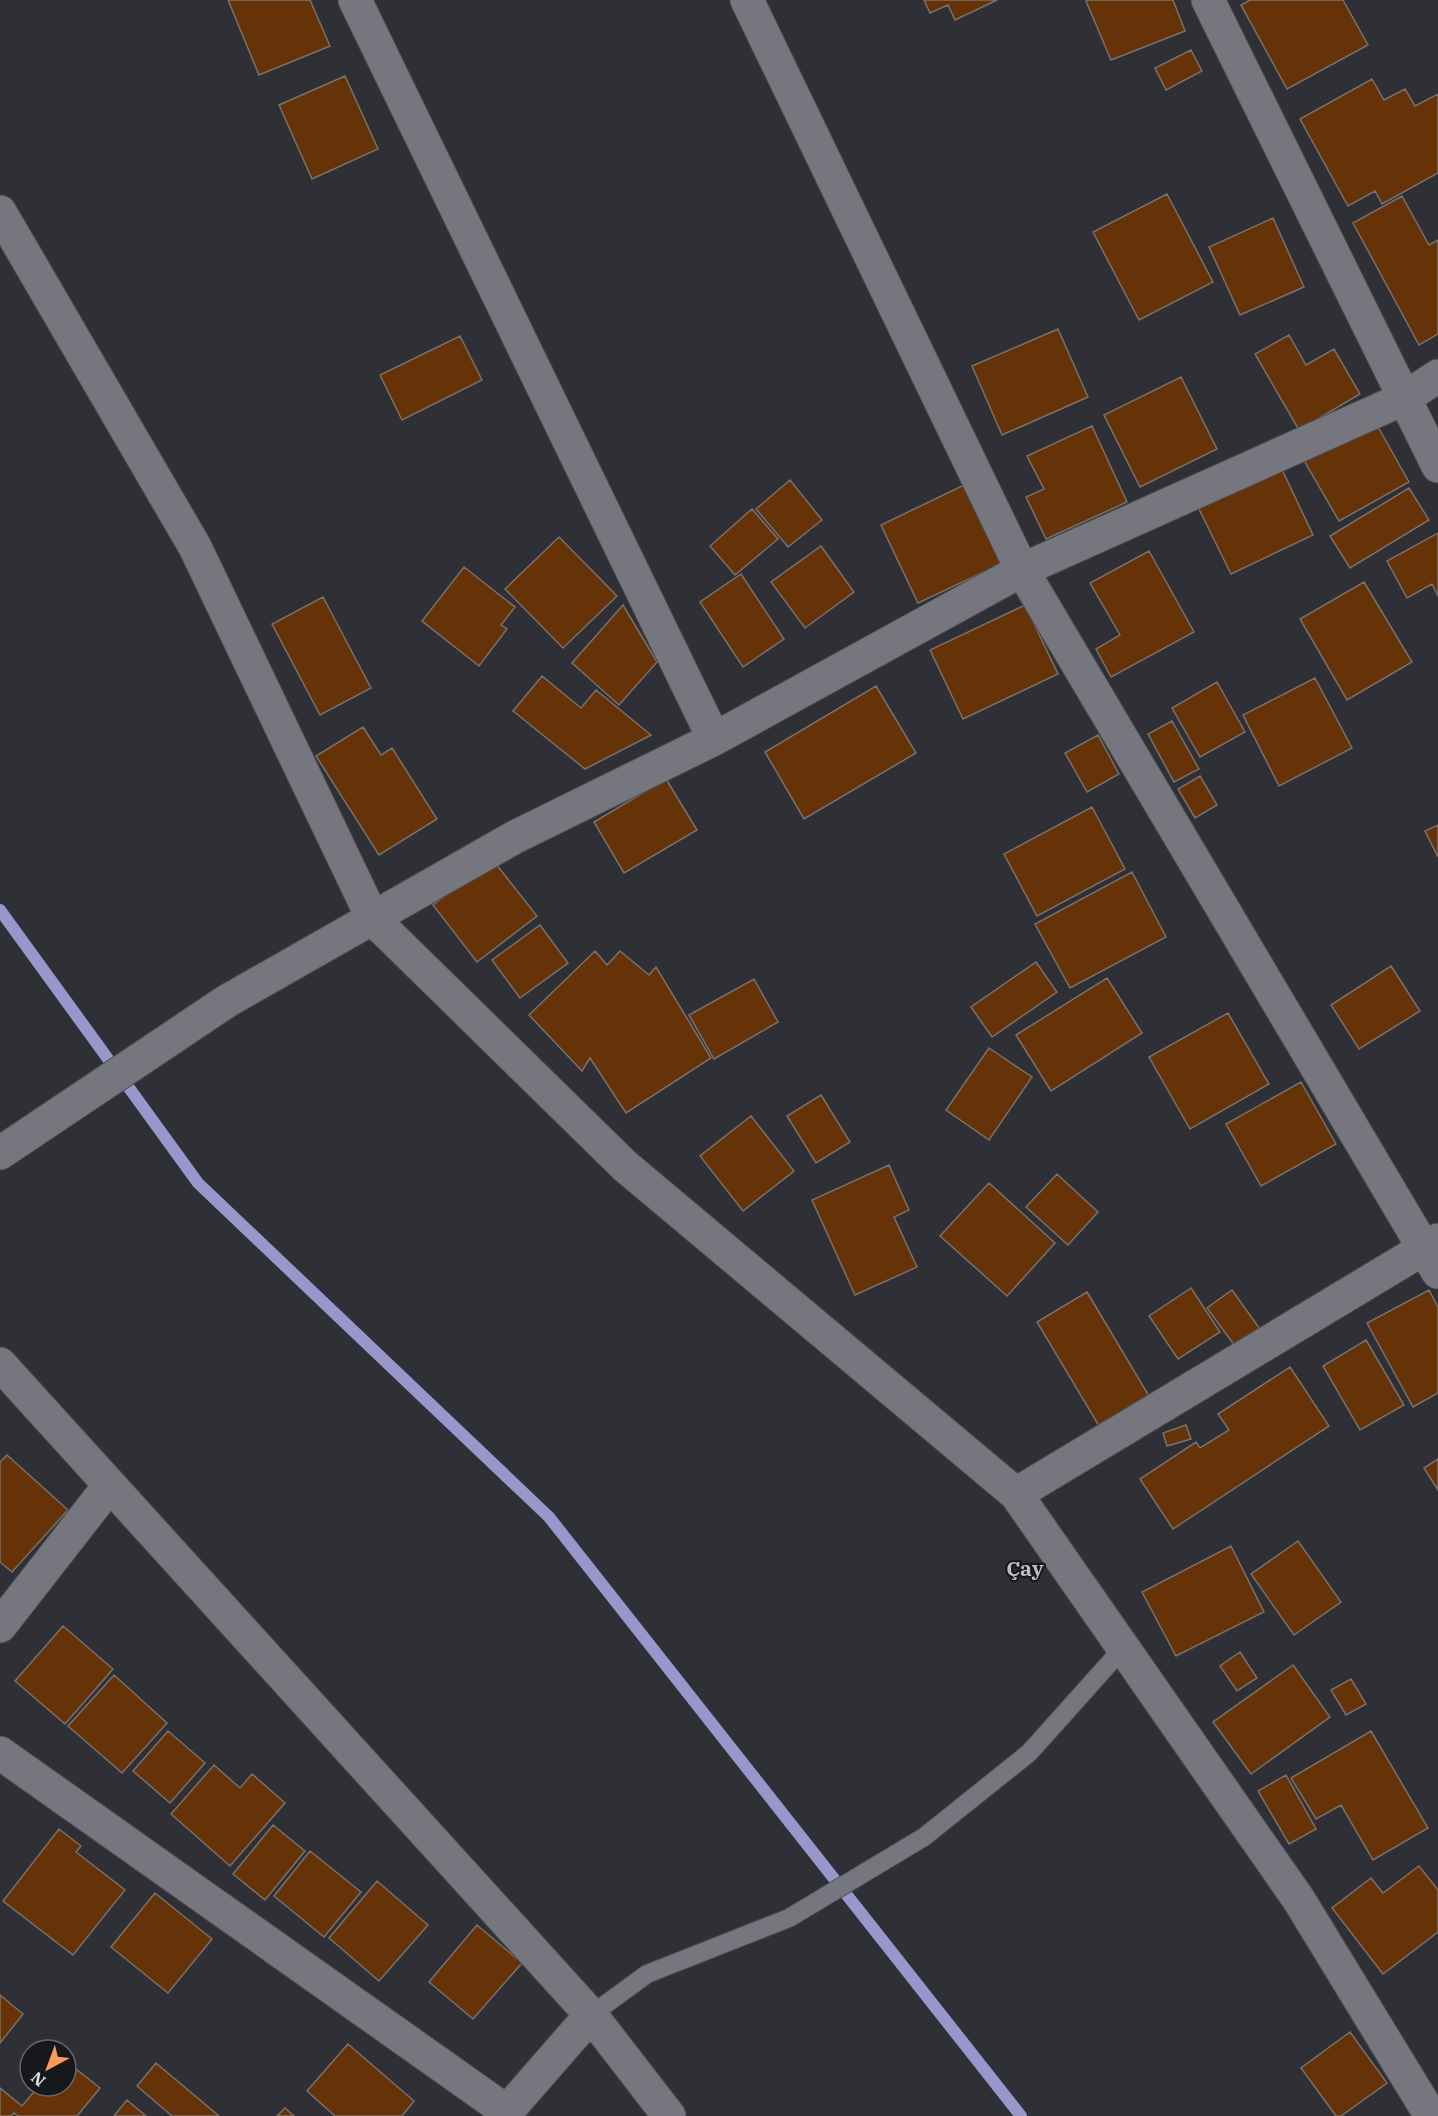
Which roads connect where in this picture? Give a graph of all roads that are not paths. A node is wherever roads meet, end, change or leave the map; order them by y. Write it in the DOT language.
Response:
graph roads {
  1 [pos="355,0"];
  2 [pos="747,0"];
  3 [pos="1208,0"];
  4 [pos="0,212"];
  5 [pos="1438,376"];
  6 [pos="1403,399"];
  7 [pos="1438,466"];
  8 [pos="1022,570"];
  9 [pos="714,739"];
  10 [pos="373,919"];
  11 [pos="0,1154"];
  12 [pos="1433,1254"];
  13 [pos="0,1364"];
  14 [pos="110,1485"];
  15 [pos="1016,1494"];
  16 [pos="0,1626"];
  17 [pos="1123,1648"];
  18 [pos="0,1753"];
  19 [pos="591,2015"];
  20 [pos="504,2114"];
  21 [pos="669,2116"];
  22 [pos="1431,2116"];
  1 -- 9 [label="street"];
  2 -- 8 [label="street"];
  3 -- 6 [label="street"];
  4 -- 10 [label="street"];
  5 -- 6 [label="street"];
  6 -- 7 [label="street"];
  6 -- 8 [label="street"];
  8 -- 9 [label="street"];
  8 -- 12 [label="street"];
  9 -- 10 [label="street"];
  10 -- 11 [label="street"];
  10 -- 15 [label="street"];
  12 -- 15 [label="street"];
  13 -- 14 [label="street"];
  14 -- 16 [label="street"];
  14 -- 19 [label="street"];
  15 -- 17 [label="street"];
  17 -- 19 [label="lane"];
  17 -- 22 [label="street"];
  18 -- 20 [label="street"];
  19 -- 20 [label="street"];
  19 -- 21 [label="street"];
}
